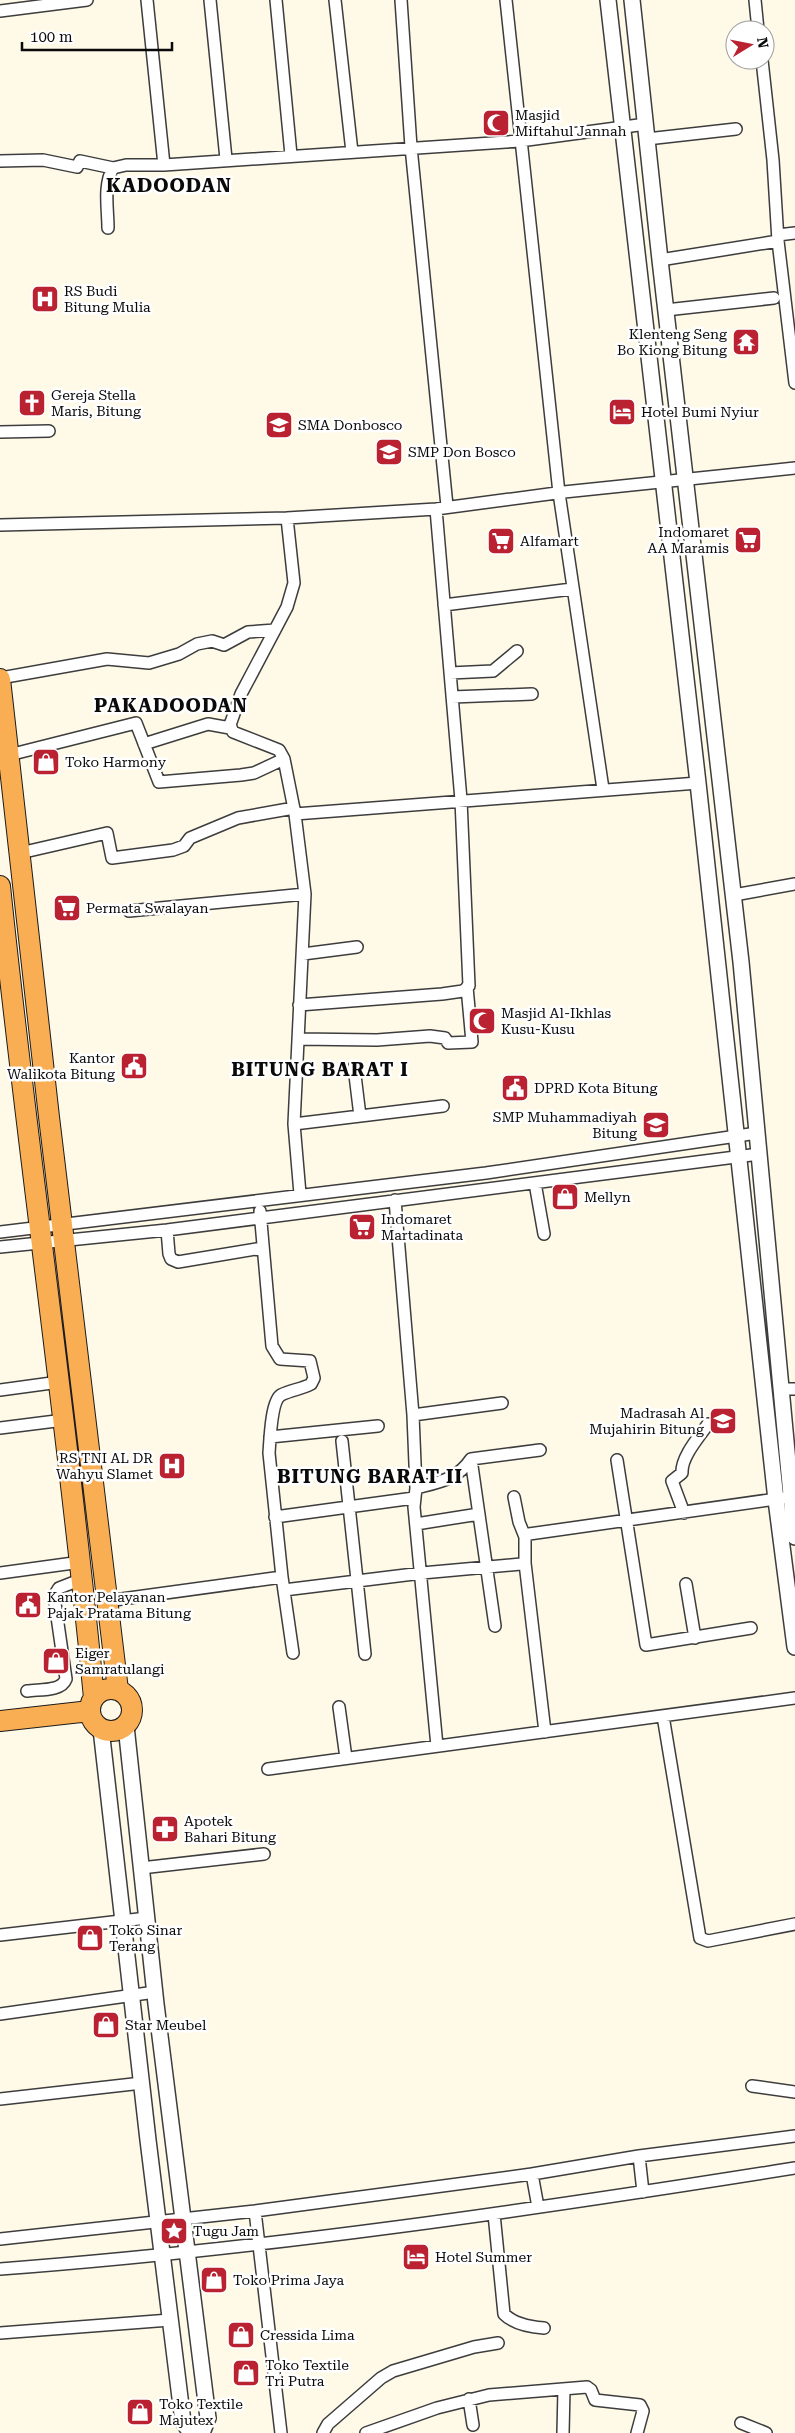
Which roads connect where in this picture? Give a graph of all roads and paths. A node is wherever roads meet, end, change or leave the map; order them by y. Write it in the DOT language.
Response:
graph roads {
  1 [pos="88,0"];
  2 [pos="147,0"];
  3 [pos="210,0"];
  4 [pos="276,0"];
  5 [pos="335,0"];
  6 [pos="401,0"];
  7 [pos="506,0"];
  8 [pos="608,0"];
  9 [pos="632,0"];
  10 [pos="755,0"];
  11 [pos="0,11"];
  12 [pos="757,20"];
  13 [pos="763,70"];
  14 [pos="623,127"];
  15 [pos="736,129"];
  16 [pos="647,131"];
  17 [pos="520,141"];
  18 [pos="411,148"];
  19 [pos="352,152"];
  20 [pos="291,155"];
  21 [pos="226,159"];
  22 [pos="0,162"];
  23 [pos="164,165"];
  24 [pos="113,168"];
  25 [pos="108,228"];
  26 [pos="795,233"];
  27 [pos="778,238"];
  28 [pos="660,260"];
  29 [pos="774,298"];
  30 [pos="666,314"];
  31 [pos="645,319"];
  32 [pos="795,383"];
  33 [pos="49,431"];
  34 [pos="0,432"];
  35 [pos="795,468"];
  36 [pos="685,480"];
  37 [pos="663,483"];
  38 [pos="559,493"];
  39 [pos="442,508"];
  40 [pos="287,518"];
  41 [pos="0,525"];
  42 [pos="572,589"];
  43 [pos="444,605"];
  44 [pos="274,630"];
  45 [pos="517,651"];
  46 [pos="450,673"];
  47 [pos="0,678"];
  48 [pos="532,694"];
  49 [pos="452,697"];
  50 [pos="230,728"];
  51 [pos="144,744"];
  52 [pos="9,755"];
  53 [pos="284,759"];
  54 [pos="698,783"];
  55 [pos="602,789"];
  56 [pos="461,800"];
  57 [pos="294,811"];
  58 [pos="20,853"];
  59 [pos="795,884"];
  60 [pos="0,886"];
  61 [pos="306,894"];
  62 [pos="734,895"];
  63 [pos="129,911"];
  64 [pos="357,947"];
  65 [pos="303,954"];
  66 [pos="4,962"];
  67 [pos="467,987"];
  68 [pos="299,1005"];
  69 [pos="298,1039"];
  70 [pos="354,1067"];
  71 [pos="443,1106"];
  72 [pos="360,1116"];
  73 [pos="294,1124"];
  74 [pos="757,1133"];
  75 [pos="736,1135"];
  76 [pos="759,1154"];
  77 [pos="606,1156"];
  78 [pos="739,1158"];
  79 [pos="486,1173"];
  80 [pos="608,1174"];
  81 [pos="535,1184"];
  82 [pos="488,1190"];
  83 [pos="300,1194"];
  84 [pos="260,1199"];
  85 [pos="395,1200"];
  86 [pos="261,1217"];
  87 [pos="167,1230"];
  88 [pos="0,1232"];
  89 [pos="63,1233"];
  90 [pos="544,1234"];
  91 [pos="40,1236"];
  92 [pos="0,1247"];
  93 [pos="262,1248"];
  94 [pos="59,1382"];
  95 [pos="788,1389"];
  96 [pos="0,1390"];
  97 [pos="502,1403"];
  98 [pos="413,1415"];
  99 [pos="64,1420"];
  100 [pos="708,1424"];
  101 [pos="378,1426"];
  102 [pos="0,1428"];
  103 [pos="270,1437"];
  104 [pos="89,1440"];
  105 [pos="342,1441"];
  106 [pos="67,1444"];
  107 [pos="540,1450"];
  108 [pos="470,1459"];
  109 [pos="617,1460"];
  110 [pos="415,1493"];
  111 [pos="514,1497"];
  112 [pos="783,1498"];
  113 [pos="349,1506"];
  114 [pos="684,1513"];
  115 [pos="479,1514"];
  116 [pos="275,1517"];
  117 [pos="628,1522"];
  118 [pos="416,1524"];
  119 [pos="524,1537"];
  120 [pos="795,1537"];
  121 [pos="521,1564"];
  122 [pos="486,1567"];
  123 [pos="82,1571"];
  124 [pos="422,1572"];
  125 [pos="0,1573"];
  126 [pos="282,1577"];
  127 [pos="356,1580"];
  128 [pos="686,1584"];
  129 [pos="284,1590"];
  130 [pos="108,1601"];
  131 [pos="495,1626"];
  132 [pos="751,1628"];
  133 [pos="695,1638"];
  134 [pos="795,1647"];
  135 [pos="294,1653"];
  136 [pos="365,1654"];
  137 [pos="118,1690"];
  138 [pos="27,1691"];
  139 [pos="795,1698"];
  140 [pos="92,1704"];
  141 [pos="339,1707"];
  142 [pos="663,1716"];
  143 [pos="0,1720"];
  144 [pos="126,1726"];
  145 [pos="101,1729"];
  146 [pos="545,1732"];
  147 [pos="437,1746"];
  148 [pos="346,1758"];
  149 [pos="268,1769"];
  150 [pos="264,1854"];
  151 [pos="141,1868"];
  152 [pos="147,1918"];
  153 [pos="122,1921"];
  154 [pos="795,1924"];
  155 [pos="0,1935"];
  156 [pos="155,1992"];
  157 [pos="131,1997"];
  158 [pos="0,2014"];
  159 [pos="142,2083"];
  160 [pos="752,2086"];
  161 [pos="795,2092"];
  162 [pos="0,2099"];
  163 [pos="795,2136"];
  164 [pos="639,2156"];
  165 [pos="795,2168"];
  166 [pos="532,2174"];
  167 [pos="643,2192"];
  168 [pos="538,2207"];
  169 [pos="255,2211"];
  170 [pos="494,2214"];
  171 [pos="184,2218"];
  172 [pos="158,2221"];
  173 [pos="0,2239"];
  174 [pos="258,2243"];
  175 [pos="189,2252"];
  176 [pos="163,2256"];
  177 [pos="0,2269"];
  178 [pos="170,2320"];
  179 [pos="544,2328"];
  180 [pos="0,2333"];
  181 [pos="498,2343"];
  182 [pos="564,2389"];
  183 [pos="469,2399"];
  184 [pos="742,2422"];
  185 [pos="473,2425"];
  186 [pos="191,2433"];
  187 [pos="202,2433"];
  188 [pos="281,2433"];
  189 [pos="323,2433"];
  190 [pos="366,2433"];
  191 [pos="563,2433"];
  192 [pos="637,2433"];
  193 [pos="766,2433"];
  1 -- 11 [label="street"];
  2 -- 23 [label="street"];
  3 -- 21 [label="street"];
  4 -- 20 [label="street"];
  5 -- 19 [label="street"];
  6 -- 18 [label="street"];
  7 -- 17 [label="street"];
  8 -- 14 [label="street"];
  9 -- 16 [label="street"];
  10 -- 12 [label="street"];
  13 -- 27 [label="street"];
  14 -- 16 [label="street"];
  14 -- 17 [label="street"];
  14 -- 31 [label="street"];
  15 -- 16 [label="street"];
  16 -- 28 [label="street"];
  17 -- 18 [label="street"];
  17 -- 38 [label="street"];
  18 -- 19 [label="street"];
  18 -- 39 [label="street"];
  19 -- 20 [label="street"];
  20 -- 21 [label="street"];
  21 -- 23 [label="street"];
  22 -- 24 [label="street"];
  23 -- 24 [label="street"];
  24 -- 25 [label="street"];
  26 -- 27 [label="street"];
  27 -- 28 [label="street"];
  27 -- 32 [label="street"];
  28 -- 30 [label="street"];
  29 -- 30 [label="street"];
  30 -- 31 [label="street"];
  30 -- 36 [label="street"];
  31 -- 37 [label="street"];
  33 -- 34 [label="street"];
  35 -- 36 [label="street"];
  36 -- 37 [label="street"];
  36 -- 62 [label="street"];
  37 -- 38 [label="street"];
  37 -- 54 [label="street"];
  38 -- 39 [label="street"];
  38 -- 42 [label="street"];
  39 -- 40 [label="street"];
  39 -- 43 [label="street"];
  40 -- 41 [label="street"];
  40 -- 44 [label="street"];
  42 -- 43 [label="street"];
  42 -- 55 [label="street"];
  43 -- 46 [label="street"];
  44 -- 47 [label="street"];
  44 -- 50 [label="street"];
  45 -- 46 [label="street"];
  46 -- 49 [label="street"];
  47 -- 52 [label="highway"];
  48 -- 49 [label="street"];
  49 -- 56 [label="street"];
  50 -- 51 [label="street"];
  50 -- 53 [label="street"];
  51 -- 52 [label="street"];
  51 -- 53 [label="street"];
  52 -- 58 [label="highway"];
  53 -- 57 [label="street"];
  54 -- 55 [label="street"];
  54 -- 75 [label="street"];
  55 -- 56 [label="street"];
  56 -- 57 [label="street"];
  56 -- 67 [label="street"];
  57 -- 58 [label="street"];
  57 -- 61 [label="street"];
  58 -- 89 [label="highway"];
  59 -- 62 [label="street"];
  60 -- 66 [label="highway"];
  61 -- 63 [label="street"];
  61 -- 65 [label="street"];
  62 -- 74 [label="street"];
  64 -- 65 [label="street"];
  65 -- 68 [label="street"];
  66 -- 91 [label="highway"];
  67 -- 68 [label="street"];
  67 -- 69 [label="street"];
  68 -- 69 [label="street"];
  69 -- 73 [label="street"];
  70 -- 72 [label="street"];
  71 -- 72 [label="street"];
  72 -- 73 [label="street"];
  73 -- 83 [label="street"];
  74 -- 75 [label="street"];
  74 -- 76 [label="street"];
  75 -- 77 [label="street"];
  75 -- 78 [label="street"];
  76 -- 78 [label="street"];
  76 -- 95 [label="street"];
  77 -- 79 [label="street"];
  77 -- 80 [label="street"];
  78 -- 80 [label="street"];
  78 -- 112 [label="street"];
  79 -- 82 [label="street"];
  79 -- 83 [label="street"];
  80 -- 81 [label="street"];
  81 -- 82 [label="street"];
  81 -- 90 [label="street"];
  82 -- 85 [label="street"];
  83 -- 84 [label="street"];
  84 -- 86 [label="street"];
  84 -- 89 [label="street"];
  85 -- 86 [label="street"];
  85 -- 98 [label="street"];
  86 -- 87 [label="street"];
  86 -- 93 [label="street"];
  87 -- 89 [label="street"];
  87 -- 93 [label="street"];
  88 -- 91 [label="street"];
  89 -- 91 [label="street"];
  89 -- 91 [label="street"];
  89 -- 104 [label="highway"];
  91 -- 92 [label="street"];
  91 -- 94 [label="highway"];
  93 -- 103 [label="street"];
  94 -- 96 [label="street"];
  94 -- 99 [label="highway"];
  95 -- 112 [label="street"];
  97 -- 98 [label="street"];
  98 -- 110 [label="street"];
  99 -- 102 [label="street"];
  99 -- 106 [label="highway"];
  100 -- 114 [label="street"];
  101 -- 103 [label="street"];
  103 -- 116 [label="street"];
  104 -- 106 [label="highway"];
  104 -- 130 [label="highway"];
  105 -- 113 [label="street"];
  106 -- 123 [label="highway"];
  107 -- 108 [label="street"];
  108 -- 110 [label="street"];
  108 -- 115 [label="street"];
  109 -- 117 [label="street"];
  110 -- 113 [label="street"];
  110 -- 118 [label="street"];
  111 -- 119 [label="street"];
  112 -- 114 [label="street"];
  112 -- 120 [label="street"];
  112 -- 134 [label="street"];
  113 -- 116 [label="street"];
  113 -- 127 [label="street"];
  114 -- 117 [label="street"];
  115 -- 118 [label="street"];
  115 -- 122 [label="street"];
  116 -- 126 [label="street"];
  117 -- 119 [label="street"];
  117 -- 133 [label="street"];
  118 -- 124 [label="street"];
  119 -- 146 [label="street"];
  121 -- 122 [label="street"];
  122 -- 124 [label="street"];
  122 -- 131 [label="street"];
  123 -- 125 [label="street"];
  123 -- 138 [label="street"];
  123 -- 140 [label="highway"];
  124 -- 127 [label="street"];
  124 -- 147 [label="street"];
  126 -- 129 [label="street"];
  126 -- 130 [label="street"];
  127 -- 129 [label="street"];
  127 -- 136 [label="street"];
  128 -- 133 [label="street"];
  129 -- 135 [label="street"];
  130 -- 137 [label="highway"];
  132 -- 133 [label="street"];
  137 -- 140 [label="highway"];
  137 -- 144 [label="highway"];
  139 -- 142 [label="street"];
  140 -- 143 [label="highway"];
  140 -- 145 [label="highway"];
  141 -- 148 [label="street"];
  142 -- 146 [label="street"];
  142 -- 154 [label="street"];
  144 -- 145 [label="highway"];
  144 -- 151 [label="street"];
  145 -- 153 [label="street"];
  146 -- 147 [label="street"];
  147 -- 148 [label="street"];
  148 -- 149 [label="street"];
  150 -- 151 [label="street"];
  151 -- 152 [label="street"];
  152 -- 153 [label="street"];
  152 -- 156 [label="street"];
  153 -- 155 [label="street"];
  153 -- 157 [label="street"];
  156 -- 157 [label="street"];
  156 -- 171 [label="street"];
  157 -- 158 [label="street"];
  157 -- 159 [label="street"];
  159 -- 162 [label="street"];
  159 -- 172 [label="street"];
  160 -- 161 [label="street"];
  163 -- 164 [label="street"];
  164 -- 166 [label="street"];
  164 -- 167 [label="street"];
  165 -- 167 [label="street"];
  166 -- 168 [label="street"];
  166 -- 169 [label="street"];
  167 -- 168 [label="street"];
  168 -- 170 [label="street"];
  169 -- 171 [label="street"];
  169 -- 174 [label="street"];
  170 -- 174 [label="street"];
  170 -- 179 [label="street"];
  171 -- 172 [label="street"];
  171 -- 175 [label="street"];
  172 -- 173 [label="street"];
  172 -- 176 [label="street"];
  174 -- 175 [label="street"];
  174 -- 188 [label="street"];
  175 -- 176 [label="street"];
  175 -- 187 [label="street"];
  176 -- 177 [label="street"];
  176 -- 178 [label="street"];
  178 -- 180 [label="street"];
  178 -- 186 [label="street"];
  181 -- 189 [label="street"];
  182 -- 183 [label="street"];
  182 -- 191 [label="street"];
  182 -- 192 [label="street"];
  183 -- 185 [label="street"];
  183 -- 190 [label="street"];
  184 -- 193 [label="street"];
}
